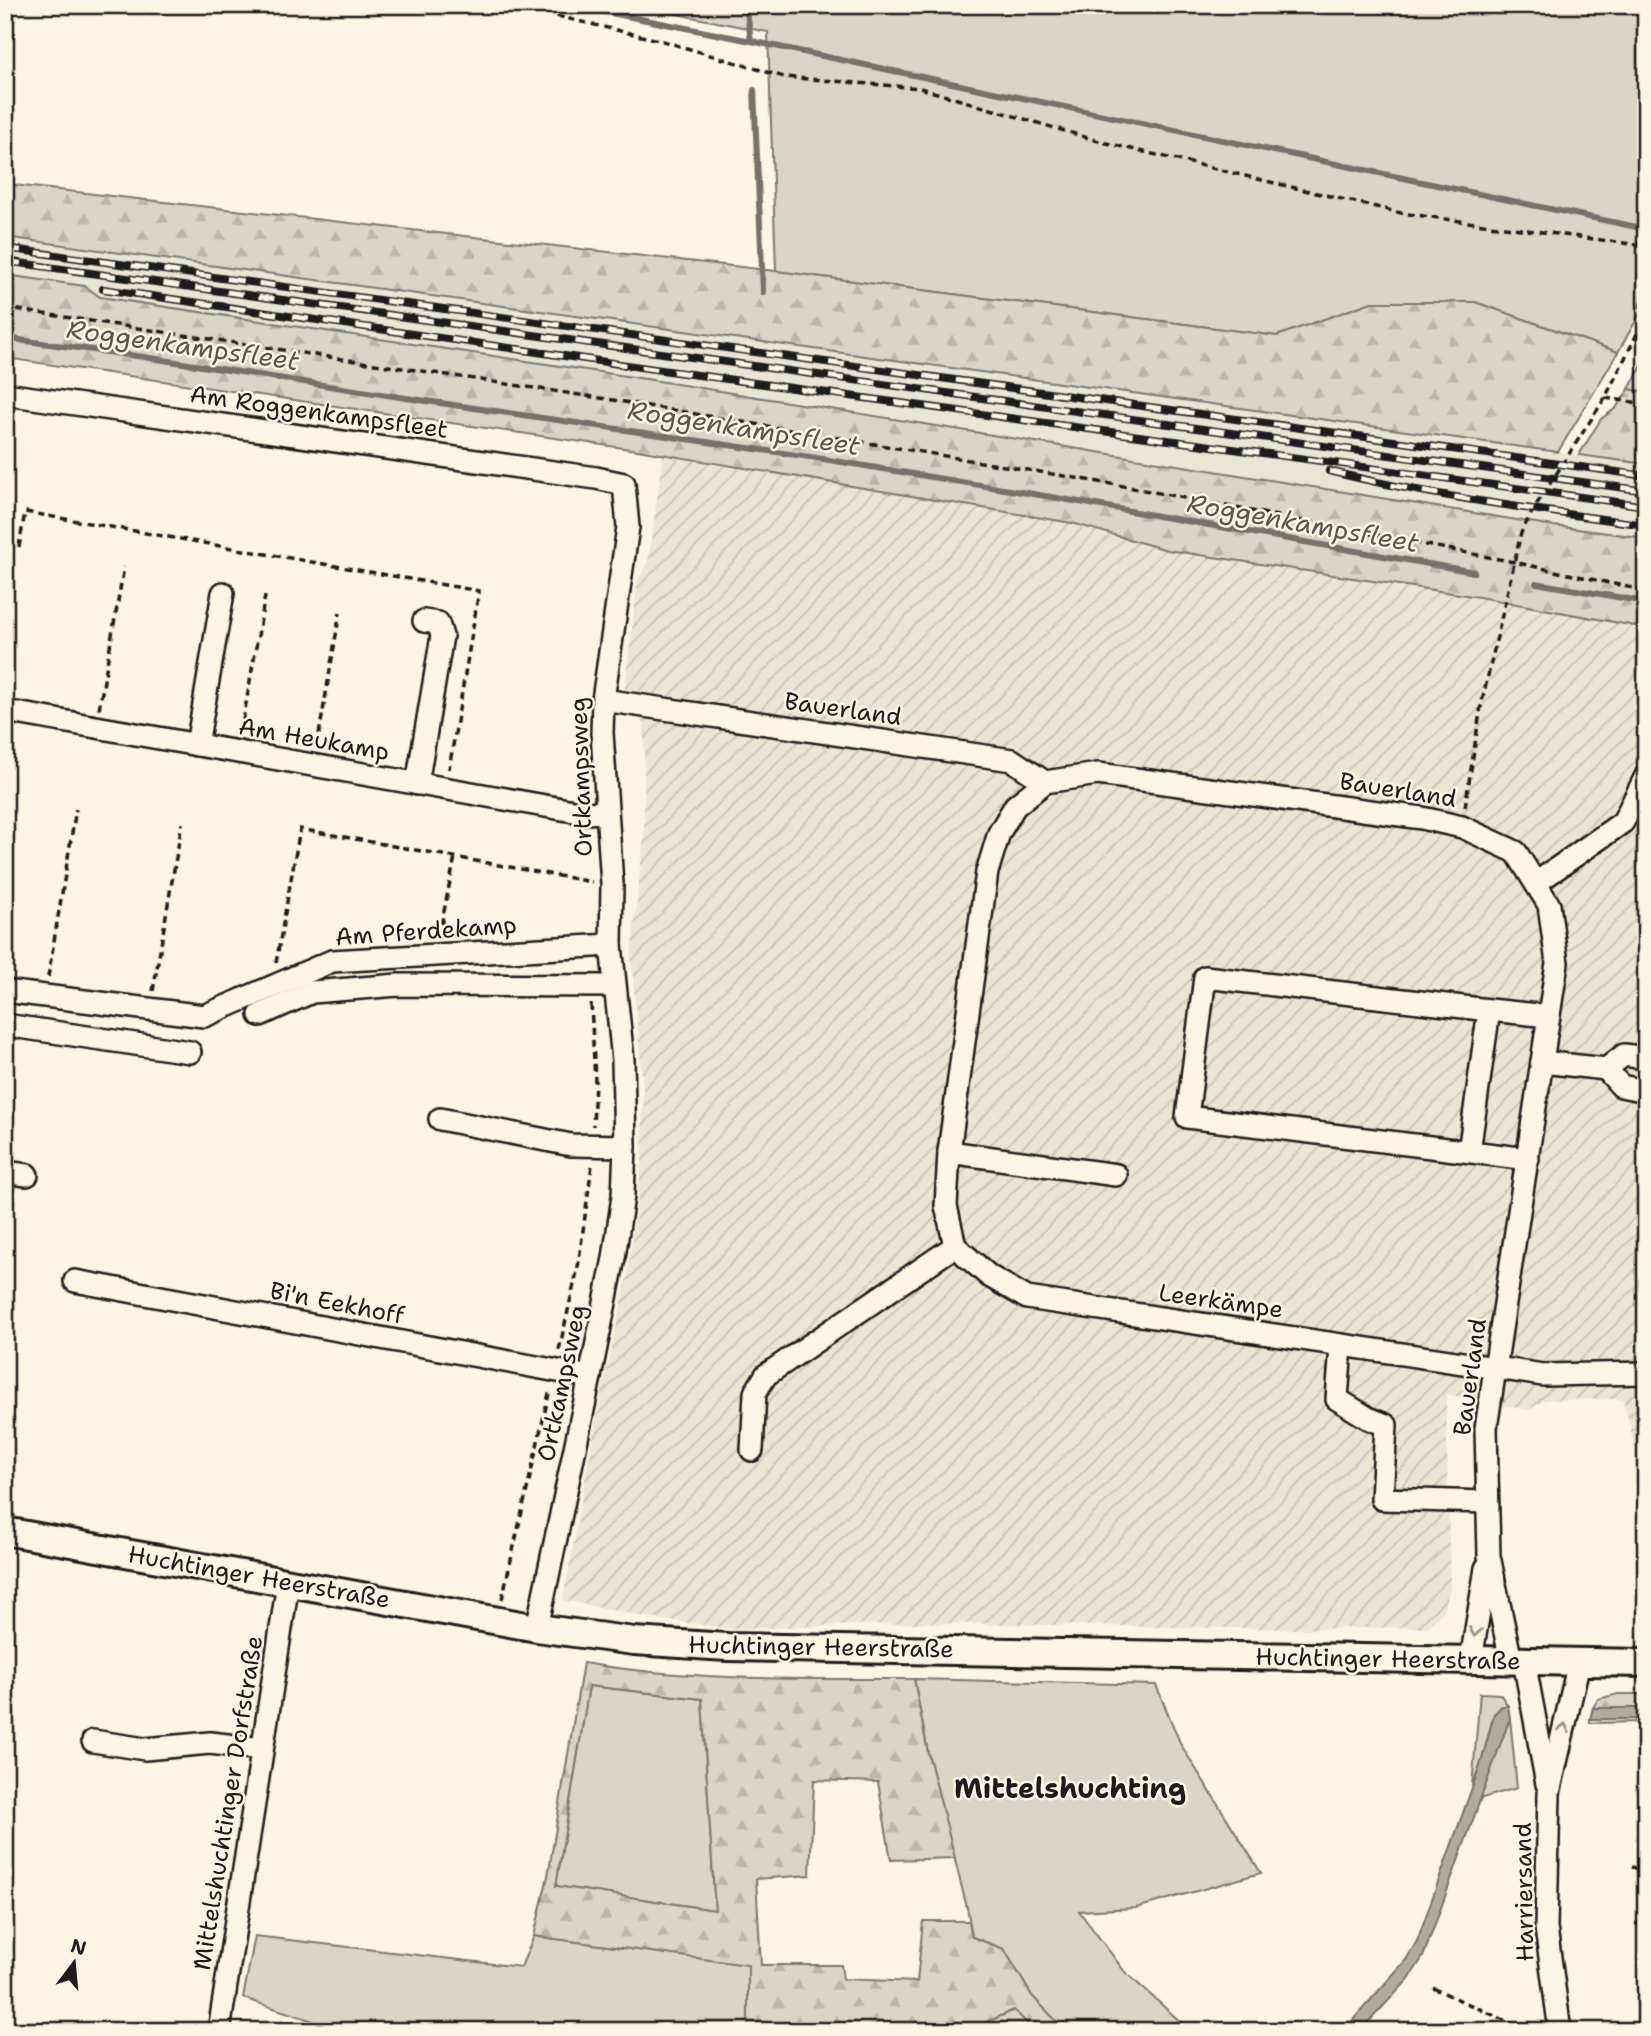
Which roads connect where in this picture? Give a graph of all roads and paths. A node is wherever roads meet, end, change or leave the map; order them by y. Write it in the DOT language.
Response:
graph roads {
  1 [pos="510,5"];
  2 [pos="1646,246"];
  3 [pos="5,308"];
  4 [pos="1646,316"];
  5 [pos="5,394"];
  6 [pos="1605,398"];
  7 [pos="1646,404"];
  8 [pos="624,484"];
  9 [pos="19,547"];
  10 [pos="1514,562"];
  11 [pos="124,567"];
  12 [pos="1646,591"];
  13 [pos="223,593"];
  14 [pos="265,596"];
  15 [pos="341,612"];
  16 [pos="424,621"];
  17 [pos="603,700"];
  18 [pos="9,712"];
  19 [pos="96,727"];
  20 [pos="197,745"];
  21 [pos="237,752"];
  22 [pos="314,765"];
  23 [pos="1646,776"];
  24 [pos="1045,782"];
  25 [pos="417,784"];
  26 [pos="447,789"];
  27 [pos="76,809"];
  28 [pos="607,812"];
  29 [pos="182,823"];
  30 [pos="1462,827"];
  31 [pos="455,857"];
  32 [pos="1536,883"];
  33 [pos="611,884"];
  34 [pos="611,945"];
  35 [pos="435,956"];
  36 [pos="272,986"];
  37 [pos="615,986"];
  38 [pos="590,987"];
  39 [pos="5,991"];
  40 [pos="45,996"];
  41 [pos="1489,1010"];
  42 [pos="150,1011"];
  43 [pos="260,1015"];
  44 [pos="1549,1016"];
  45 [pos="5,1025"];
  46 [pos="190,1052"];
  47 [pos="1646,1058"];
  48 [pos="1542,1062"];
  49 [pos="1606,1069"];
  50 [pos="1646,1091"];
  51 [pos="440,1119"];
  52 [pos="592,1146"];
  53 [pos="625,1146"];
  54 [pos="949,1152"];
  55 [pos="1469,1152"];
  56 [pos="1528,1159"];
  57 [pos="5,1172"];
  58 [pos="27,1175"];
  59 [pos="1116,1175"];
  60 [pos="956,1246"];
  61 [pos="75,1281"];
  62 [pos="1340,1346"];
  63 [pos="1496,1368"];
  64 [pos="554,1370"];
  65 [pos="1646,1373"];
  66 [pos="590,1377"];
  67 [pos="752,1450"];
  68 [pos="1487,1502"];
  69 [pos="5,1531"];
  70 [pos="1489,1556"];
  71 [pos="288,1583"];
  72 [pos="497,1620"];
  73 [pos="537,1628"];
  74 [pos="1471,1660"];
  75 [pos="1518,1661"];
  76 [pos="1579,1662"];
  77 [pos="1646,1663"];
  78 [pos="93,1741"];
  79 [pos="262,1749"];
  80 [pos="1549,1793"];
  81 [pos="1632,1867"];
  82 [pos="1646,1871"];
  83 [pos="1635,1923"];
  84 [pos="1646,1926"];
  85 [pos="1637,1978"];
  86 [pos="1646,1980"];
  87 [pos="1433,1988"];
  88 [pos="1559,2027"];
  89 [pos="219,2031"];
  1 -- 2 [label="path"];
  3 -- 10 [label="path"];
  4 -- 6 [label="path"];
  5 -- 8 [label="street, Am Roggenkampsfleet"];
  6 -- 7 [label="path"];
  6 -- 10 [label="path"];
  8 -- 17 [label="street, Ortkampsweg"];
  9 -- 26 [label="path"];
  10 -- 12 [label="path"];
  10 -- 30 [label="path"];
  11 -- 19 [label="path"];
  13 -- 20 [label="street"];
  14 -- 21 [label="path"];
  15 -- 22 [label="path"];
  16 -- 25 [label="street"];
  17 -- 24 [label="street, Bauerland"];
  17 -- 28 [label="street, Ortkampsweg"];
  18 -- 19 [label="street, Am Heukamp"];
  19 -- 20 [label="street, Am Heukamp"];
  20 -- 21 [label="street, Am Heukamp"];
  21 -- 22 [label="street, Am Heukamp"];
  22 -- 25 [label="street, Am Heukamp"];
  23 -- 32 [label="street"];
  24 -- 30 [label="street, Bauerland"];
  24 -- 54 [label="street"];
  25 -- 26 [label="street, Am Heukamp"];
  26 -- 28 [label="street, Am Heukamp"];
  27 -- 40 [label="path"];
  28 -- 33 [label="street, Ortkampsweg"];
  29 -- 42 [label="path"];
  30 -- 32 [label="street, Bauerland"];
  31 -- 33 [label="path"];
  31 -- 35 [label="path"];
  31 -- 36 [label="path"];
  32 -- 44 [label="street, Bauerland"];
  33 -- 34 [label="street, Ortkampsweg"];
  34 -- 35 [label="street, Am Pferdekamp"];
  34 -- 37 [label="street, Ortkampsweg"];
  35 -- 36 [label="street, Am Pferdekamp"];
  36 -- 42 [label="street, Am Pferdekamp"];
  37 -- 38 [label="street"];
  37 -- 53 [label="street, Ortkampsweg"];
  38 -- 43 [label="street"];
  38 -- 52 [label="path"];
  39 -- 40 [label="street, Am Pferdekamp"];
  40 -- 42 [label="street, Am Pferdekamp"];
  41 -- 44 [label="street"];
  41 -- 55 [label="street"];
  41 -- 55 [label="street"];
  44 -- 48 [label="street, Bauerland"];
  45 -- 46 [label="street"];
  47 -- 49 [label="street"];
  48 -- 49 [label="street"];
  48 -- 56 [label="street, Bauerland"];
  49 -- 50 [label="street"];
  51 -- 52 [label="street"];
  52 -- 53 [label="street"];
  52 -- 64 [label="path"];
  53 -- 66 [label="street, Ortkampsweg"];
  54 -- 59 [label="street"];
  54 -- 60 [label="street"];
  55 -- 56 [label="street"];
  56 -- 63 [label="street, Bauerland"];
  57 -- 58 [label="street"];
  60 -- 62 [label="street, Leerkämpe"];
  60 -- 67 [label="street"];
  61 -- 64 [label="street, Bi'n Eekhoff"];
  62 -- 63 [label="street, Leerkämpe"];
  62 -- 68 [label="street"];
  63 -- 65 [label="street, Leerkämpe"];
  63 -- 68 [label="street, Bauerland"];
  64 -- 66 [label="street, Bi'n Eekhoff"];
  64 -- 72 [label="path"];
  66 -- 73 [label="street, Ortkampsweg"];
  68 -- 70 [label="street, Bauerland"];
  69 -- 71 [label="main road, Huchtinger Heerstraße"];
  70 -- 74 [label="street, Bauerland, one-way"];
  70 -- 75 [label="street, Bauerland"];
  71 -- 72 [label="main road, Huchtinger Heerstraße"];
  71 -- 79 [label="street, Mittelshuchtinger Dorfstraße"];
  72 -- 73 [label="main road, Huchtinger Heerstraße"];
  73 -- 74 [label="main road, Huchtinger Heerstraße"];
  74 -- 75 [label="main road, Huchtinger Heerstraße"];
  75 -- 76 [label="main road, Huchtinger Heerstraße"];
  75 -- 80 [label="street, Harriersand"];
  76 -- 77 [label="main road, Huchtinger Heerstraße"];
  80 -- 76 [label="street, Harriersand, one-way"];
  78 -- 79 [label="street"];
  79 -- 89 [label="street, Mittelshuchtinger Dorfstraße"];
  80 -- 88 [label="street, Harriersand"];
  81 -- 82 [label="path"];
  83 -- 84 [label="path"];
  85 -- 86 [label="path"];
  87 -- 88 [label="path"];
}
